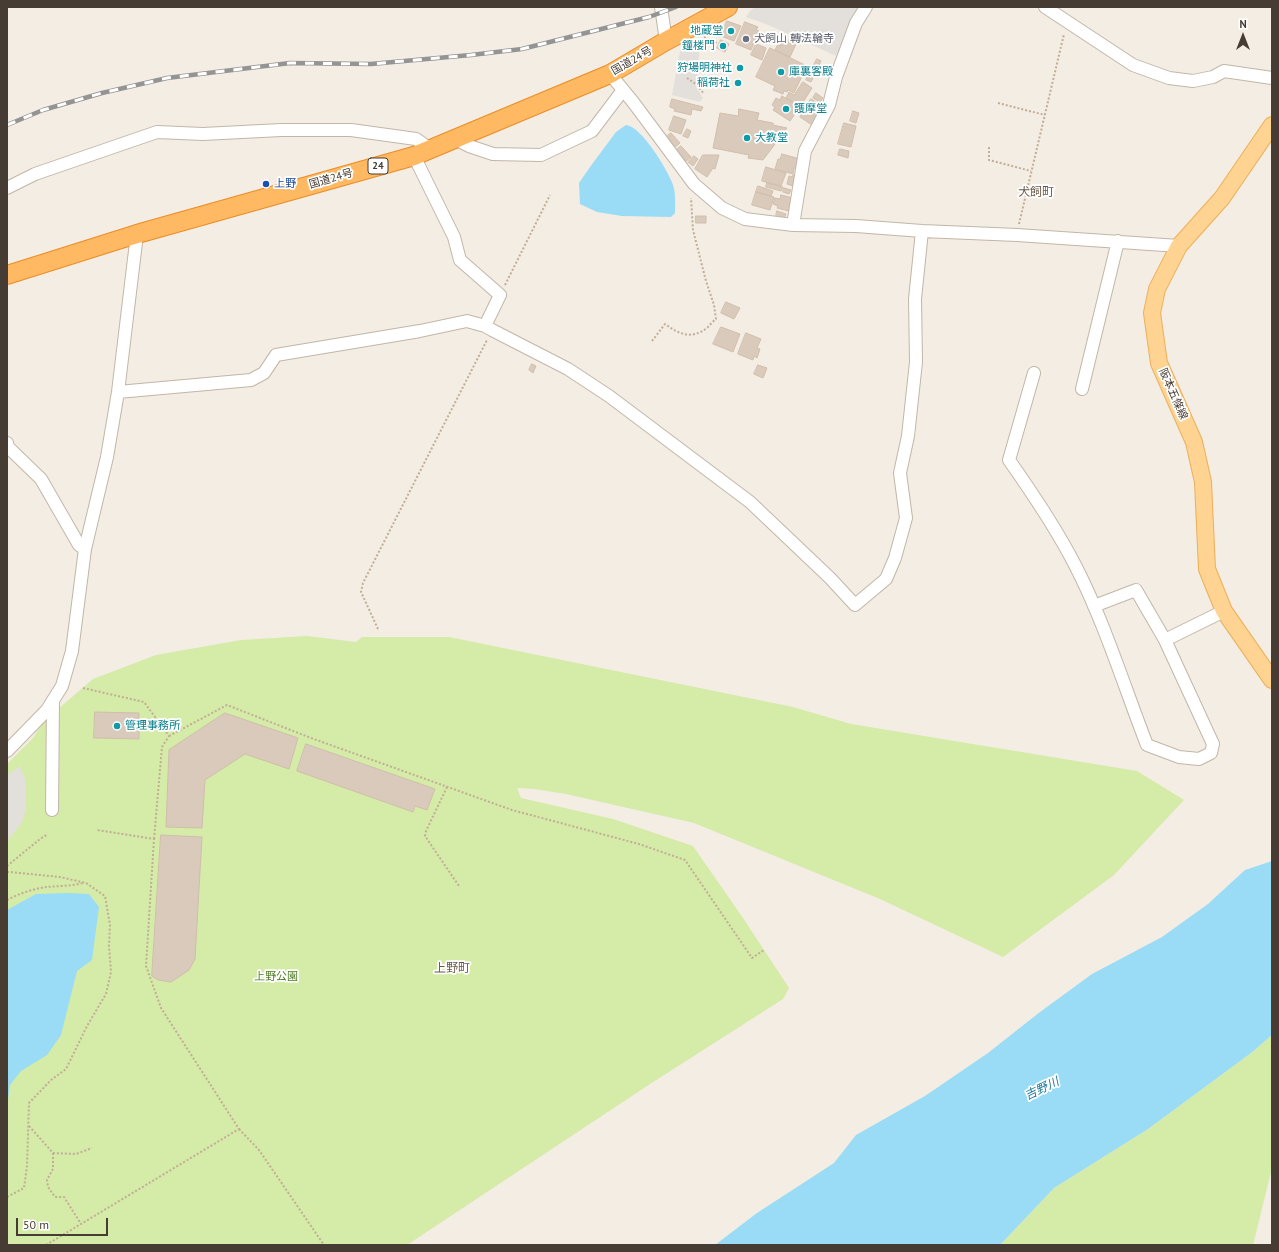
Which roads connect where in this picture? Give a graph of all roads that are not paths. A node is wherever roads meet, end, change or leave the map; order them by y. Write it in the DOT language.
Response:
graph roads {
  1 [pos="661,7"];
  2 [pos="728,7"];
  3 [pos="866,7"];
  4 [pos="1045,7"];
  5 [pos="666,42"];
  6 [pos="610,74"];
  7 [pos="1272,78"];
  8 [pos="623,90"];
  9 [pos="1272,125"];
  10 [pos="455,138"];
  11 [pos="430,149"];
  12 [pos="414,156"];
  13 [pos="7,188"];
  14 [pos="793,225"];
  15 [pos="922,231"];
  16 [pos="137,234"];
  17 [pos="1118,241"];
  18 [pos="1179,246"];
  19 [pos="7,275"];
  20 [pos="489,328"];
  21 [pos="1034,372"];
  22 [pos="1082,389"];
  23 [pos="118,392"];
  24 [pos="7,443"];
  25 [pos="84,549"];
  26 [pos="1094,606"];
  27 [pos="1224,611"];
  28 [pos="1165,640"];
  29 [pos="1272,680"];
  30 [pos="53,700"];
  31 [pos="7,752"];
  32 [pos="52,810"];
  1 -- 5 [label="street"];
  2 -- 5 [label="highway, 国道24号 / 24"];
  3 -- 14 [label="street"];
  4 -- 7 [label="street"];
  5 -- 6 [label="highway, 国道24号 / 24"];
  6 -- 8 [label="street"];
  6 -- 10 [label="highway, 国道24号 / 24"];
  8 -- 10 [label="street"];
  8 -- 14 [label="street"];
  9 -- 18 [label="main road, 阪本五條線"];
  10 -- 11 [label="highway, 国道24号 / 24"];
  11 -- 12 [label="highway, 国道24号 / 24"];
  11 -- 13 [label="street"];
  12 -- 16 [label="highway, 国道24号 / 24"];
  12 -- 20 [label="street"];
  14 -- 15 [label="street"];
  15 -- 17 [label="street"];
  15 -- 20 [label="street"];
  16 -- 19 [label="highway, 国道24号 / 24"];
  16 -- 23 [label="street"];
  17 -- 18 [label="street"];
  17 -- 22 [label="street"];
  18 -- 27 [label="main road, 阪本五條線"];
  20 -- 23 [label="street"];
  21 -- 26 [label="street"];
  23 -- 25 [label="street"];
  24 -- 25 [label="street"];
  25 -- 30 [label="street"];
  26 -- 28 [label="street"];
  26 -- 28 [label="street"];
  27 -- 28 [label="street"];
  27 -- 29 [label="main road, 阪本五條線"];
  30 -- 31 [label="street"];
  30 -- 32 [label="street"];
}
